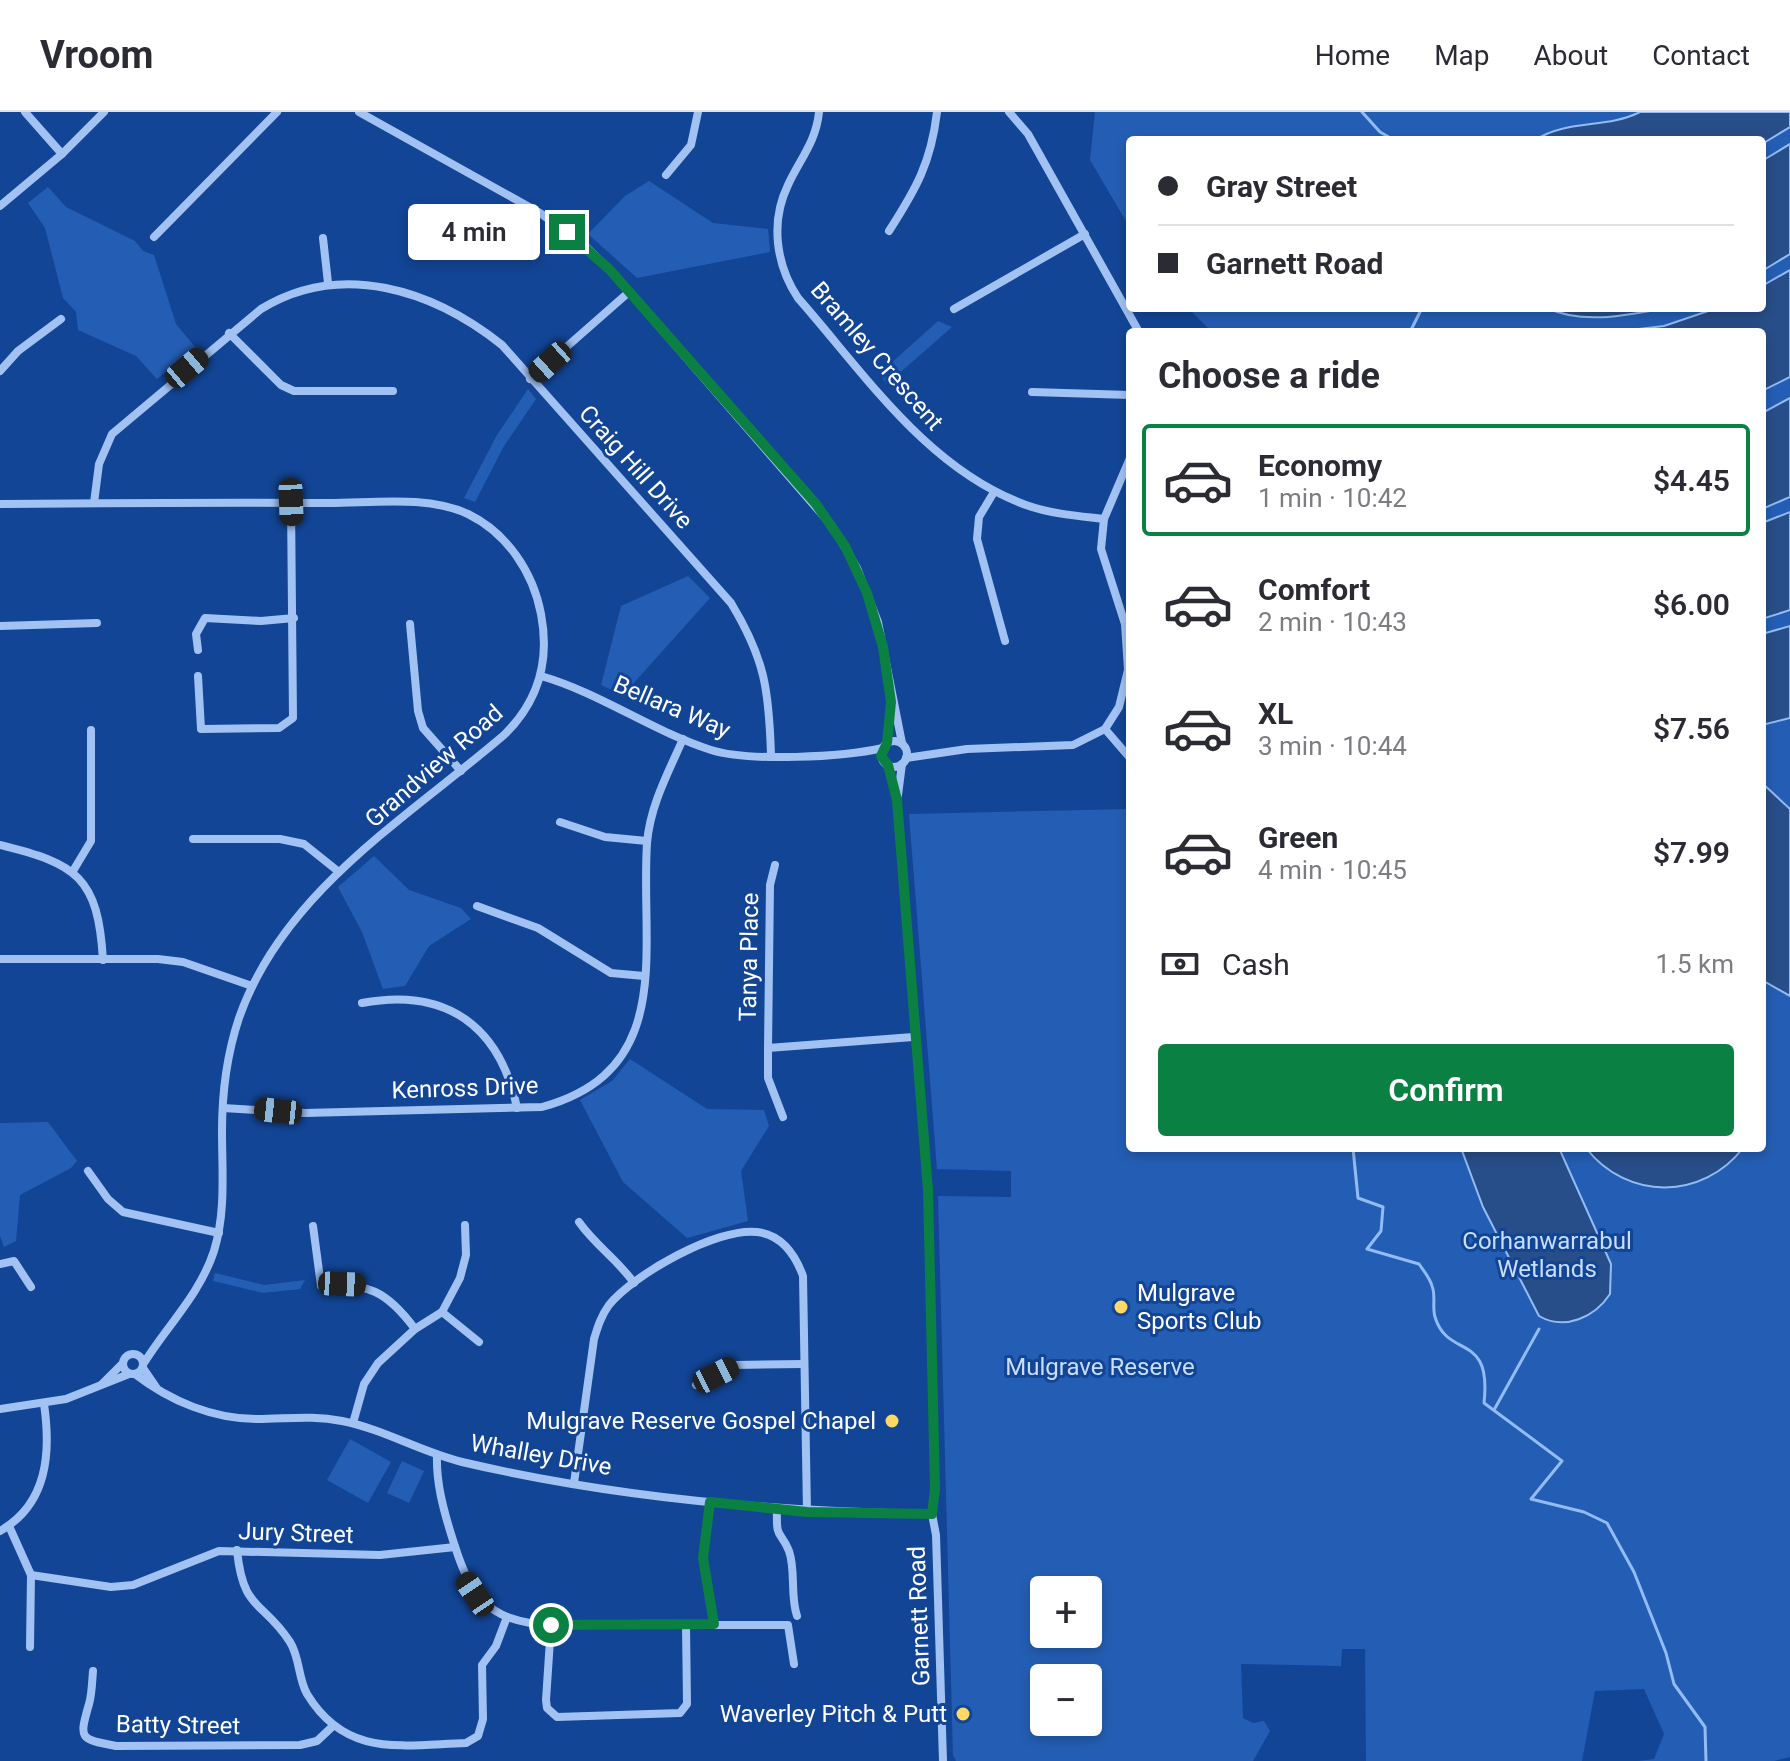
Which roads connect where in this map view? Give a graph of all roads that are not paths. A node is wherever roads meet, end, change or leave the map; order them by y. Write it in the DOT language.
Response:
graph roads {
  1 [pos="25,112"];
  2 [pos="104,112"];
  3 [pos="277,112"];
  4 [pos="359,112"];
  5 [pos="698,112"];
  6 [pos="819,112"];
  7 [pos="937,112"];
  8 [pos="1009,112"];
  9 [pos="62,154"];
  10 [pos="666,175"];
  11 [pos="0,206"];
  12 [pos="889,231"];
  13 [pos="1085,234"];
  14 [pos="154,237"];
  15 [pos="323,238"];
  16 [pos="328,283"];
  17 [pos="629,292"];
  18 [pos="1126,308"];
  19 [pos="954,309"];
  20 [pos="61,319"];
  21 [pos="229,333"];
  22 [pos="0,371"];
  23 [pos="530,379"];
  24 [pos="393,391"];
  25 [pos="1032,392"];
  26 [pos="1126,395"];
  27 [pos="1126,467"];
  28 [pos="994,492"];
  29 [pos="291,502"];
  30 [pos="94,503"];
  31 [pos="0,504"];
  32 [pos="1104,519"];
  33 [pos="294,618"];
  34 [pos="97,623"];
  35 [pos="410,624"];
  36 [pos="0,626"];
  37 [pos="1126,639"];
  38 [pos="1005,641"];
  39 [pos="198,650"];
  40 [pos="198,676"];
  41 [pos="1126,678"];
  42 [pos="540,679"];
  43 [pos="891,702"];
  44 [pos="1105,729"];
  45 [pos="91,730"];
  46 [pos="683,739"];
  47 [pos="885,745"];
  48 [pos="903,745"];
  49 [pos="931,751"];
  50 [pos="1126,753"];
  51 [pos="858,754"];
  52 [pos="771,755"];
  53 [pos="904,761"];
  54 [pos="885,763"];
  55 [pos="461,771"];
  56 [pos="897,800"];
  57 [pos="560,822"];
  58 [pos="193,839"];
  59 [pos="647,841"];
  60 [pos="0,845"];
  61 [pos="775,865"];
  62 [pos="73,871"];
  63 [pos="339,872"];
  64 [pos="477,906"];
  65 [pos="0,959"];
  66 [pos="103,960"];
  67 [pos="644,976"];
  68 [pos="252,986"];
  69 [pos="362,1003"];
  70 [pos="913,1037"];
  71 [pos="768,1048"];
  72 [pos="223,1104"];
  73 [pos="517,1108"];
  74 [pos="783,1117"];
  75 [pos="88,1171"];
  76 [pos="579,1222"];
  77 [pos="465,1225"];
  78 [pos="313,1226"];
  79 [pos="219,1233"];
  80 [pos="0,1264"];
  81 [pos="634,1283"];
  82 [pos="31,1287"];
  83 [pos="442,1312"];
  84 [pos="415,1329"];
  85 [pos="159,1339"];
  86 [pos="479,1342"];
  87 [pos="135,1354"];
  88 [pos="123,1363"];
  89 [pos="804,1364"];
  90 [pos="143,1366"];
  91 [pos="132,1374"];
  92 [pos="102,1385"];
  93 [pos="696,1385"];
  94 [pos="156,1387"];
  95 [pos="44,1404"];
  96 [pos="0,1409"];
  97 [pos="353,1423"];
  98 [pos="442,1456"];
  99 [pos="574,1483"];
  100 [pos="710,1502"];
  101 [pos="777,1510"];
  102 [pos="807,1512"];
  103 [pos="932,1514"];
  104 [pos="4,1528"];
  105 [pos="454,1544"];
  106 [pos="237,1550"];
  107 [pos="31,1575"];
  108 [pos="797,1616"];
  109 [pos="507,1617"];
  110 [pos="714,1624"];
  111 [pos="551,1625"];
  112 [pos="686,1625"];
  113 [pos="30,1647"];
  114 [pos="794,1664"];
  115 [pos="93,1671"];
  116 [pos="333,1726"];
  117 [pos="943,1761"];
  1 -- 9 [label="street"];
  2 -- 9 [label="street"];
  3 -- 14 [label="street"];
  4 -- 17 [label="street"];
  5 -- 10 [label="street"];
  6 -- 28 [label="street, Bramley Crescent"];
  7 -- 12 [label="street"];
  8 -- 13 [label="street"];
  9 -- 11 [label="street"];
  13 -- 18 [label="street"];
  13 -- 19 [label="street"];
  15 -- 16 [label="street"];
  16 -- 21 [label="street, Craig Hill Drive"];
  16 -- 23 [label="street, Craig Hill Drive"];
  17 -- 23 [label="street"];
  17 -- 43 [label="street"];
  20 -- 22 [label="street"];
  21 -- 24 [label="street"];
  21 -- 30 [label="street, Craig Hill Drive"];
  23 -- 52 [label="street, Craig Hill Drive"];
  25 -- 26 [label="street"];
  27 -- 32 [label="street"];
  28 -- 32 [label="street, Bramley Crescent"];
  28 -- 38 [label="street"];
  29 -- 30 [label="street, Grandview Road"];
  29 -- 33 [label="street"];
  29 -- 42 [label="street, Grandview Road"];
  30 -- 31 [label="street, Grandview Road"];
  32 -- 37 [label="street"];
  33 -- 39 [label="street"];
  33 -- 40 [label="street"];
  34 -- 36 [label="street"];
  35 -- 55 [label="street"];
  41 -- 44 [label="street"];
  42 -- 46 [label="street, Bellara Way"];
  42 -- 55 [label="street, Grandview Road"];
  43 -- 47 [label="street"];
  43 -- 48 [label="street"];
  44 -- 49 [label="street"];
  44 -- 50 [label="street"];
  45 -- 62 [label="street"];
  46 -- 52 [label="street, Bellara Way"];
  46 -- 59 [label="street, Kenross Drive"];
  47 -- 48 [label="street, Bellara Way"];
  47 -- 51 [label="street, Bellara Way"];
  47 -- 54 [label="street, Garnett Road"];
  48 -- 49 [label="street, Bellara Way"];
  48 -- 53 [label="street, Garnett Road"];
  49 -- 53 [label="street, Bellara Way"];
  51 -- 52 [label="street, Bellara Way"];
  51 -- 54 [label="street, Bellara Way"];
  53 -- 54 [label="street, Bellara Way"];
  53 -- 56 [label="street, Garnett Road"];
  54 -- 56 [label="street, Garnett Road"];
  55 -- 63 [label="street, Grandview Road"];
  56 -- 70 [label="street, Garnett Road"];
  57 -- 59 [label="street"];
  58 -- 63 [label="street"];
  59 -- 67 [label="street, Kenross Drive"];
  60 -- 62 [label="street"];
  61 -- 71 [label="street, Tanya Place"];
  62 -- 66 [label="street"];
  63 -- 68 [label="street, Grandview Road"];
  64 -- 67 [label="street"];
  65 -- 66 [label="street"];
  66 -- 68 [label="street"];
  67 -- 73 [label="street, Kenross Drive"];
  68 -- 72 [label="street, Grandview Road"];
  69 -- 73 [label="street"];
  70 -- 71 [label="street, Tanya Place"];
  70 -- 103 [label="street, Garnett Road"];
  71 -- 74 [label="street"];
  72 -- 73 [label="street, Kenross Drive"];
  72 -- 79 [label="street, Grandview Road"];
  75 -- 79 [label="street"];
  76 -- 81 [label="street"];
  77 -- 83 [label="street"];
  78 -- 84 [label="street"];
  79 -- 85 [label="street, Grandview Road"];
  80 -- 82 [label="street"];
  81 -- 89 [label="street"];
  81 -- 99 [label="street"];
  83 -- 84 [label="street"];
  83 -- 86 [label="street"];
  84 -- 97 [label="street"];
  85 -- 87 [label="street, Grandview Road"];
  85 -- 90 [label="street, Grandview Road"];
  87 -- 88 [label="street, Grandview Road"];
  87 -- 90 [label="street, Whalley Drive"];
  88 -- 91 [label="street"];
  88 -- 92 [label="street"];
  89 -- 93 [label="street"];
  89 -- 102 [label="street"];
  90 -- 91 [label="street"];
  90 -- 94 [label="street, Whalley Drive"];
  91 -- 92 [label="street"];
  91 -- 94 [label="street, Whalley Drive"];
  92 -- 95 [label="street"];
  94 -- 97 [label="street, Whalley Drive"];
  95 -- 96 [label="street"];
  95 -- 104 [label="street"];
  97 -- 98 [label="street, Whalley Drive"];
  98 -- 99 [label="street, Whalley Drive"];
  98 -- 105 [label="street"];
  99 -- 100 [label="street, Whalley Drive"];
  100 -- 101 [label="street, Whalley Drive"];
  100 -- 110 [label="street"];
  101 -- 102 [label="street, Whalley Drive"];
  101 -- 108 [label="street"];
  102 -- 103 [label="street, Whalley Drive"];
  103 -- 117 [label="street, Garnett Road"];
  104 -- 107 [label="street"];
  105 -- 106 [label="street, Jury Street"];
  105 -- 109 [label="street"];
  106 -- 107 [label="street, Jury Street"];
  106 -- 116 [label="street"];
  107 -- 113 [label="street"];
  109 -- 111 [label="street"];
  109 -- 116 [label="street"];
  110 -- 112 [label="street"];
  110 -- 114 [label="street"];
  111 -- 112 [label="street"];
  111 -- 112 [label="street"];
  115 -- 116 [label="street, Batty Street"];
}
